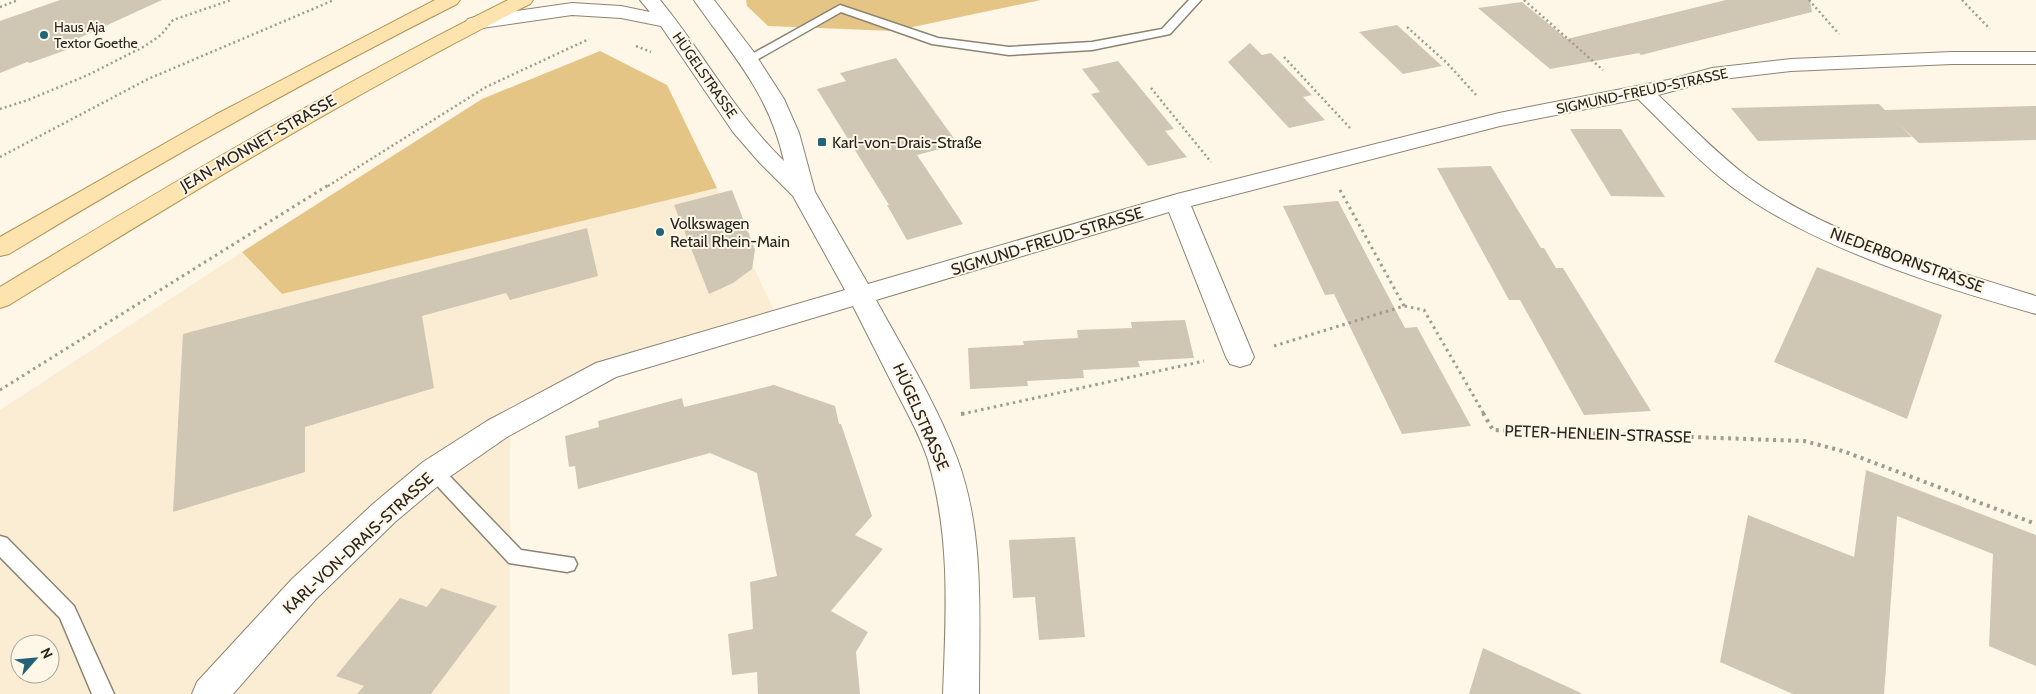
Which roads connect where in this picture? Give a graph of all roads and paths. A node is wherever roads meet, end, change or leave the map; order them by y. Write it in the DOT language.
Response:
graph roads {
  1 [pos="18,0"];
  2 [pos="231,0"];
  3 [pos="334,0"];
  4 [pos="450,0"];
  5 [pos="523,0"];
  6 [pos="650,0"];
  7 [pos="704,0"];
  8 [pos="855,0"];
  9 [pos="1195,0"];
  10 [pos="1524,0"];
  11 [pos="1809,0"];
  12 [pos="0,7"];
  13 [pos="840,8"];
  14 [pos="668,22"];
  15 [pos="475,24"];
  16 [pos="1407,27"];
  17 [pos="596,36"];
  18 [pos="1284,57"];
  19 [pos="2036,58"];
  20 [pos="749,59"];
  21 [pos="1862,61"];
  22 [pos="1150,88"];
  23 [pos="1636,93"];
  24 [pos="0,109"];
  25 [pos="1499,120"];
  26 [pos="1372,152"];
  27 [pos="0,157"];
  28 [pos="1326,164"];
  29 [pos="1232,188"];
  30 [pos="803,192"];
  31 [pos="1177,202"];
  32 [pos="0,248"];
  33 [pos="862,295"];
  34 [pos="0,299"];
  35 [pos="2036,305"];
  36 [pos="1404,306"];
  37 [pos="1239,355"];
  38 [pos="0,390"];
  39 [pos="926,421"];
  40 [pos="434,471"];
  41 [pos="2036,524"];
  42 [pos="0,544"];
  43 [pos="567,564"];
  44 [pos="103,694"];
  45 [pos="210,694"];
  46 [pos="961,694"];
  1 -- 12 [label="path"];
  2 -- 24 [label="path"];
  3 -- 27 [label="path"];
  4 -- 32 [label="main road"];
  5 -- 15 [label="main road, JEAN-MONNET-STRASSE"];
  6 -- 14 [label="street, HÜGELSTRASSE"];
  7 -- 20 [label="street, HÜGELSTRASSE"];
  8 -- 13 [label="lane"];
  9 -- 13 [label="lane"];
  10 -- 23 [label="path"];
  11 -- 21 [label="path"];
  13 -- 20 [label="lane"];
  14 -- 15 [label="street"];
  14 -- 30 [label="street, HÜGELSTRASSE"];
  15 -- 34 [label="main road, JEAN-MONNET-STRASSE"];
  16 -- 25 [label="path"];
  17 -- 38 [label="path"];
  18 -- 26 [label="path"];
  19 -- 21 [label="street, SIGMUND-FREUD-STRASSE"];
  20 -- 30 [label="street, HÜGELSTRASSE"];
  21 -- 23 [label="street, SIGMUND-FREUD-STRASSE"];
  22 -- 29 [label="path"];
  23 -- 25 [label="street, SIGMUND-FREUD-STRASSE"];
  23 -- 35 [label="street, NIEDERBORNSTRASSE"];
  25 -- 26 [label="street, SIGMUND-FREUD-STRASSE"];
  26 -- 28 [label="street, SIGMUND-FREUD-STRASSE"];
  28 -- 29 [label="street, SIGMUND-FREUD-STRASSE"];
  28 -- 36 [label="path"];
  29 -- 31 [label="street, SIGMUND-FREUD-STRASSE"];
  30 -- 33 [label="street, HÜGELSTRASSE"];
  31 -- 33 [label="street, SIGMUND-FREUD-STRASSE"];
  31 -- 37 [label="street"];
  33 -- 39 [label="street, HÜGELSTRASSE"];
  33 -- 40 [label="street, KARL-VON-DRAIS-STRASSE"];
  36 -- 37 [label="path"];
  36 -- 41 [label="path, PETER-HENLEIN-STRASSE"];
  37 -- 39 [label="path"];
  39 -- 46 [label="street, HÜGELSTRASSE"];
  40 -- 43 [label="lane"];
  40 -- 45 [label="street, KARL-VON-DRAIS-STRASSE"];
  42 -- 44 [label="lane"];
}
